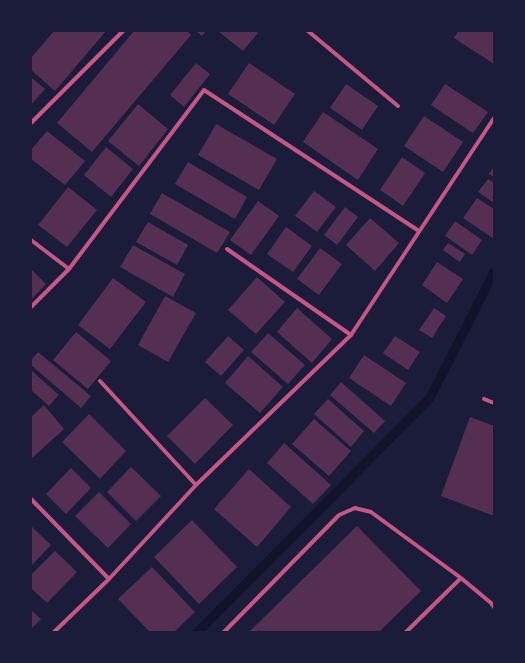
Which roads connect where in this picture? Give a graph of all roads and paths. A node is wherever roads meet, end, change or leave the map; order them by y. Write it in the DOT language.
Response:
graph roads {
  1 [pos="123,31"];
  2 [pos="308,31"];
  3 [pos="398,106"];
  4 [pos="494,118"];
  5 [pos="31,123"];
  6 [pos="419,231"];
  7 [pos="31,240"];
  8 [pos="227,249"];
  9 [pos="69,269"];
  10 [pos="31,307"];
  11 [pos="352,335"];
  12 [pos="100,381"];
  13 [pos="484,399"];
  14 [pos="494,403"];
  15 [pos="196,485"];
  16 [pos="31,499"];
  17 [pos="461,578"];
  18 [pos="109,579"];
  19 [pos="494,607"];
  20 [pos="54,632"];
  21 [pos="224,632"];
  22 [pos="406,632"];
  1 -- 5 [label="street"];
  2 -- 3 [label="street"];
  4 -- 6 [label="street"];
  6 -- 9 [label="street"];
  6 -- 11 [label="street"];
  7 -- 9 [label="street"];
  8 -- 11 [label="street"];
  9 -- 10 [label="street"];
  11 -- 15 [label="street"];
  12 -- 15 [label="street"];
  13 -- 14 [label="street"];
  15 -- 18 [label="street"];
  16 -- 18 [label="street"];
  17 -- 19 [label="street"];
  17 -- 21 [label="street"];
  17 -- 22 [label="street"];
  18 -- 20 [label="street"];
}
